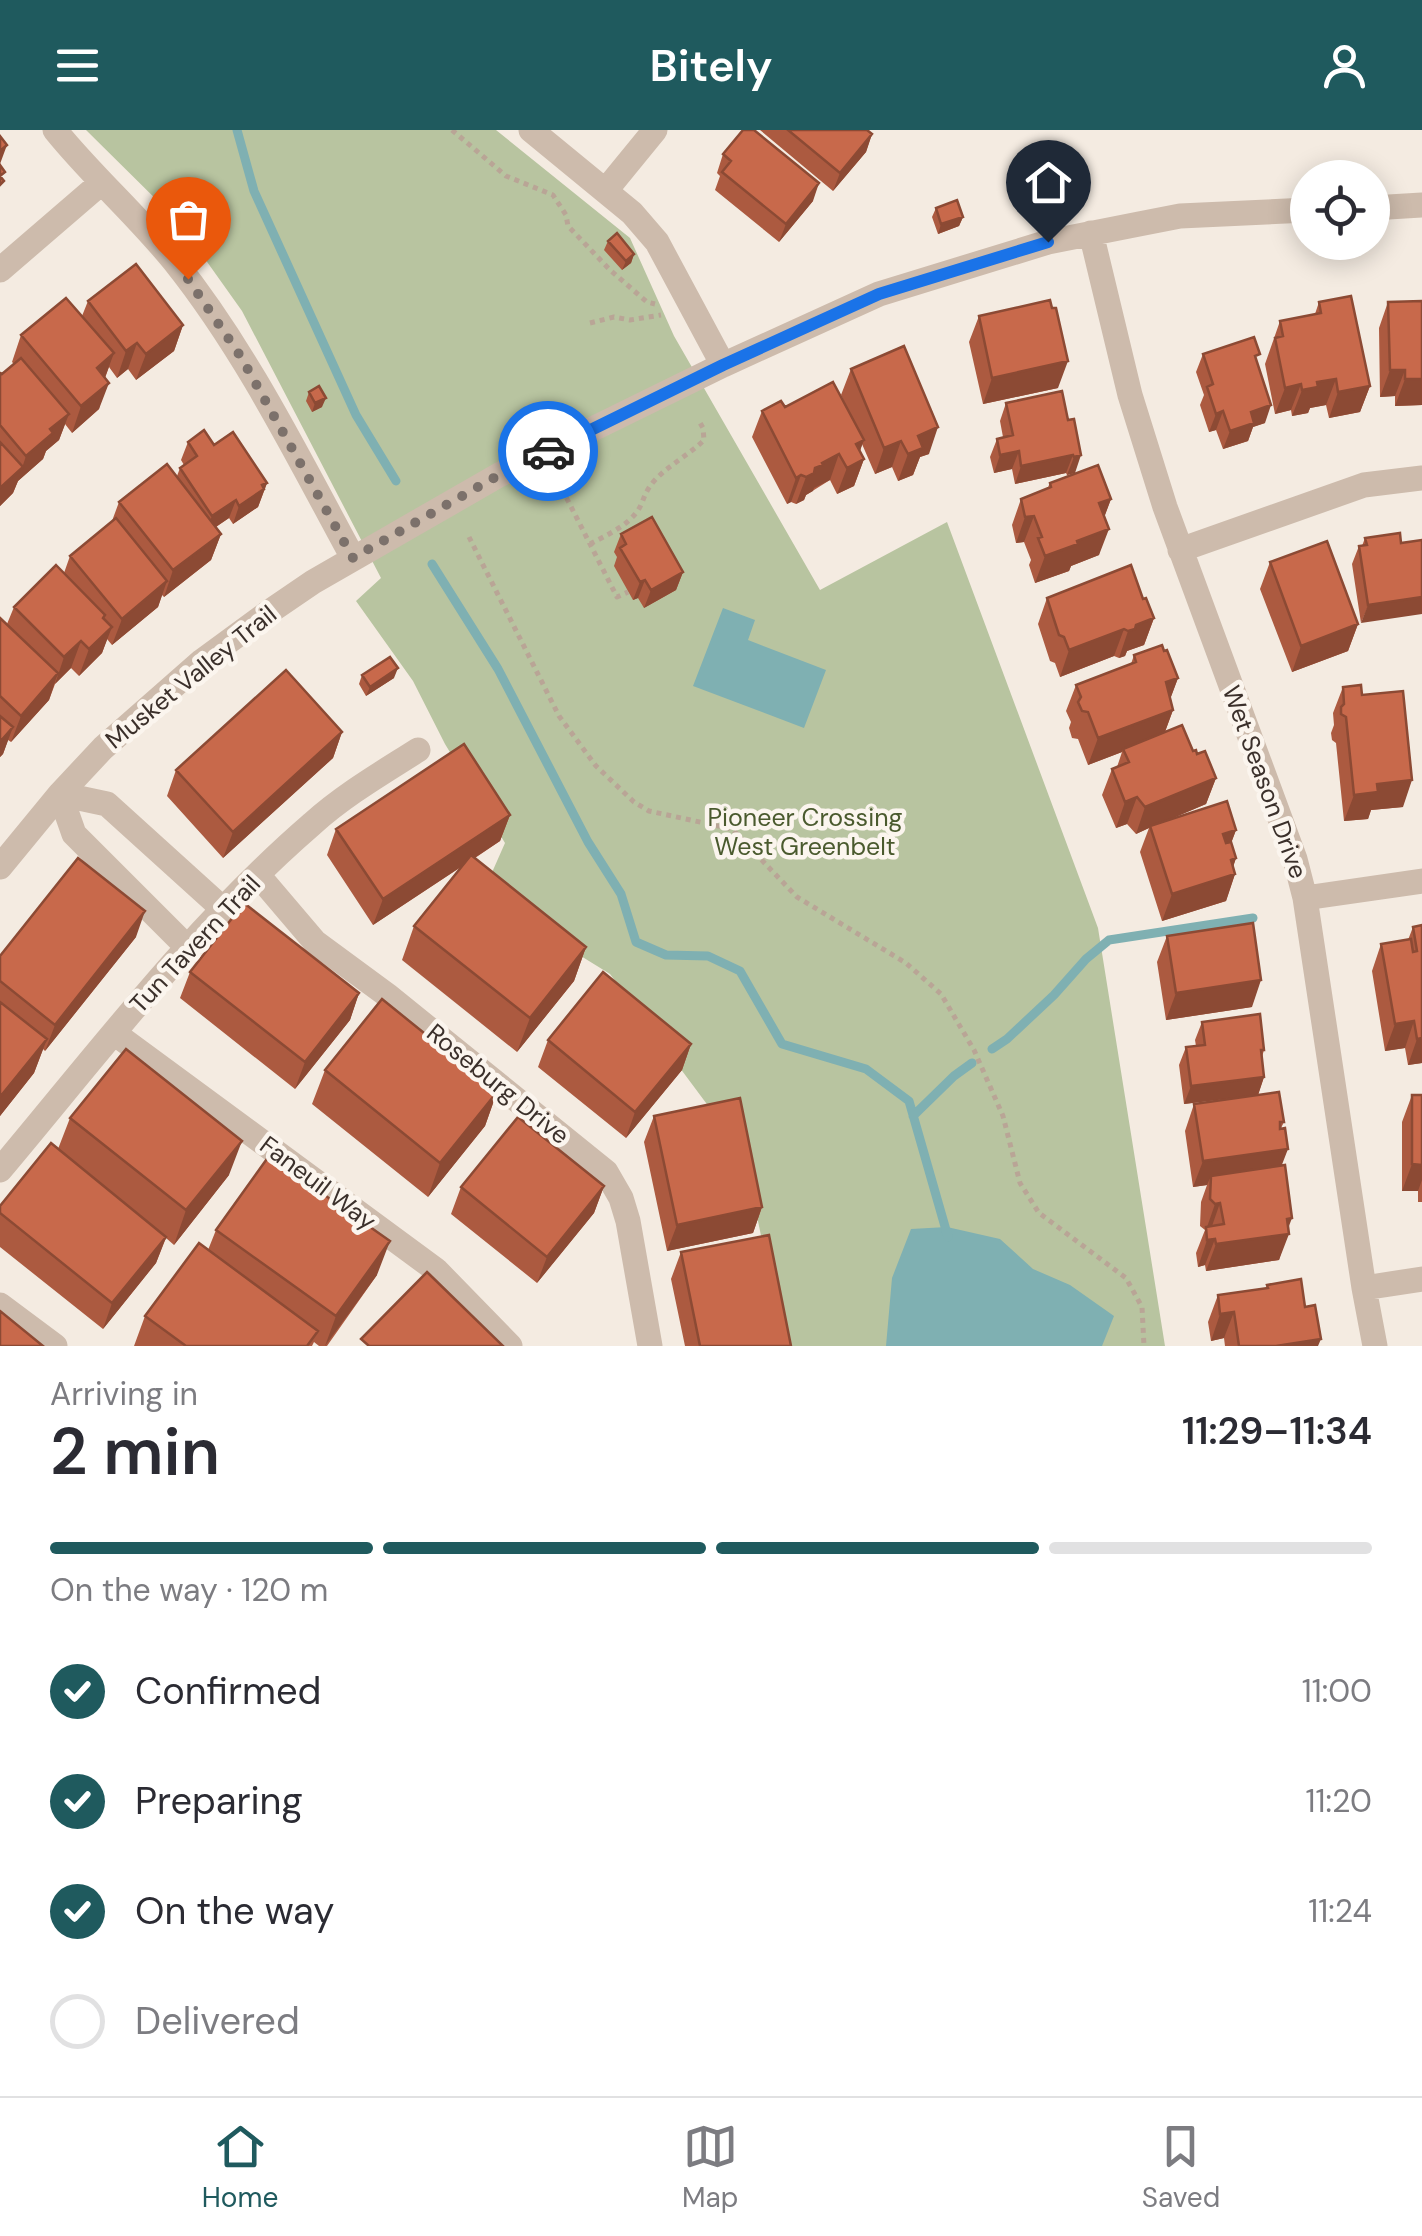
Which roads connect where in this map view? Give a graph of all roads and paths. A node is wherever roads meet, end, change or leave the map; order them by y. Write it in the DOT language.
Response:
graph roads {
  1 [pos="54,130"];
  2 [pos="452,130"];
  3 [pos="531,130"];
  4 [pos="655,130"];
  5 [pos="101,183"];
  6 [pos="606,190"];
  7 [pos="1422,205"];
  8 [pos="1390,207"];
  9 [pos="1290,211"];
  10 [pos="1092,234"];
  11 [pos="0,270"];
  12 [pos="656,304"];
  13 [pos="661,315"];
  14 [pos="590,323"];
  15 [pos="723,365"];
  16 [pos="698,419"];
  17 [pos="1422,478"];
  18 [pos="562,489"];
  19 [pos="469,537"];
  20 [pos="590,544"];
  21 [pos="1180,550"];
  22 [pos="353,558"];
  23 [pos="628,592"];
  24 [pos="418,750"];
  25 [pos="60,794"];
  26 [pos="0,866"];
  27 [pos="258,875"];
  28 [pos="1422,881"];
  29 [pos="1305,898"];
  30 [pos="223,910"];
  31 [pos="186,946"];
  32 [pos="114,1033"];
  33 [pos="0,1170"];
  34 [pos="1422,1279"];
  35 [pos="1364,1288"];
  36 [pos="0,1304"];
  37 [pos="55,1346"];
  38 [pos="510,1346"];
  39 [pos="650,1346"];
  40 [pos="1144,1346"];
  41 [pos="1374,1346"];
  1 -- 5 [label="street"];
  2 -- 12 [label="path"];
  3 -- 6 [label="street"];
  4 -- 6 [label="street"];
  5 -- 11 [label="street"];
  5 -- 22 [label="street"];
  6 -- 15 [label="street"];
  7 -- 8 [label="street"];
  9 -- 10 [label="street, Musket Valley Trail"];
  10 -- 15 [label="street, Musket Valley Trail"];
  10 -- 21 [label="street, Wet Season Drive"];
  13 -- 14 [label="path"];
  15 -- 22 [label="street, Musket Valley Trail"];
  16 -- 20 [label="path"];
  17 -- 21 [label="street"];
  18 -- 20 [label="path"];
  19 -- 40 [label="path"];
  20 -- 23 [label="path"];
  21 -- 29 [label="street, Wet Season Drive"];
  22 -- 25 [label="street, Musket Valley Trail"];
  24 -- 27 [label="street, Tun Tavern Trail"];
  25 -- 26 [label="street, Musket Valley Trail"];
  25 -- 30 [label="street"];
  25 -- 31 [label="street"];
  27 -- 30 [label="street, Tun Tavern Trail"];
  27 -- 39 [label="street, Roseburg Drive"];
  28 -- 29 [label="street"];
  29 -- 35 [label="street, Wet Season Drive"];
  30 -- 31 [label="street, Tun Tavern Trail"];
  31 -- 32 [label="street, Tun Tavern Trail"];
  32 -- 33 [label="street, Tun Tavern Trail"];
  32 -- 38 [label="street, Faneuil Way"];
  34 -- 35 [label="street"];
  35 -- 41 [label="street, Wet Season Drive"];
  36 -- 37 [label="street"];
}
